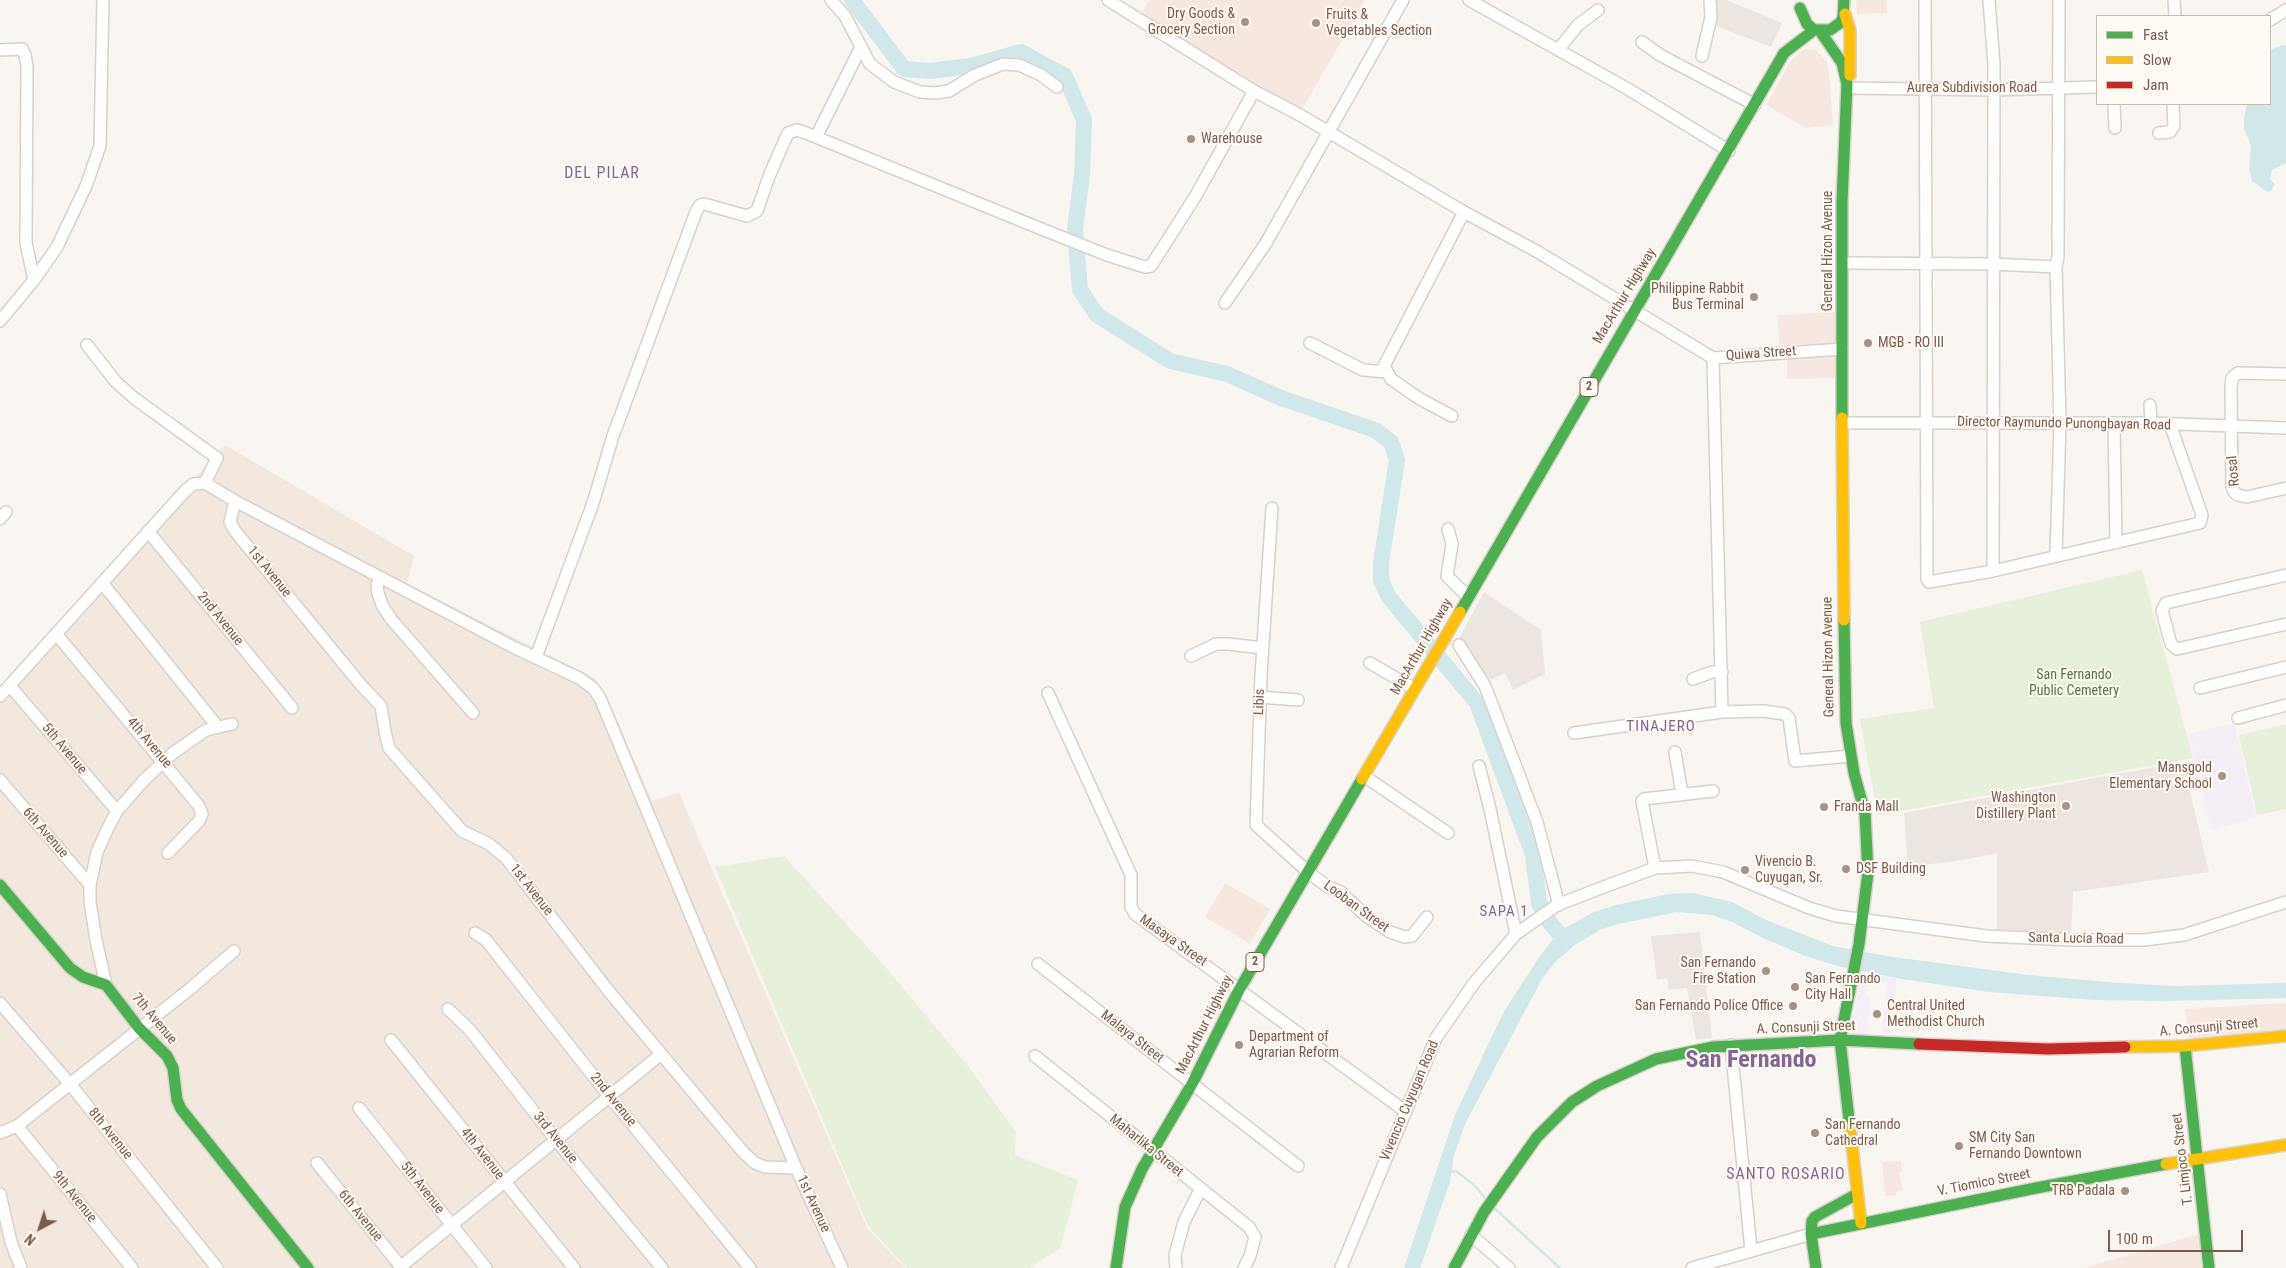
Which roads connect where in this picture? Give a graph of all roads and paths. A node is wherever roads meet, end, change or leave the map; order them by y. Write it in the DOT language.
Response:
graph roads {
  1 [pos="103,0"];
  2 [pos="831,0"];
  3 [pos="1108,0"];
  4 [pos="1403,0"];
  5 [pos="1468,0"];
  6 [pos="1710,0"];
  7 [pos="1844,0"];
  8 [pos="1925,0"];
  9 [pos="2059,0"];
  10 [pos="2174,0"];
  11 [pos="1989,2"];
  12 [pos="1801,4"];
  13 [pos="1598,10"];
  14 [pos="2286,10"];
  15 [pos="1845,14"];
  16 [pos="2175,15"];
  17 [pos="2271,19"];
  18 [pos="1794,22"];
  19 [pos="1817,30"];
  20 [pos="1788,36"];
  21 [pos="1642,42"];
  22 [pos="861,47"];
  23 [pos="0,50"];
  24 [pos="1558,50"];
  25 [pos="1784,53"];
  26 [pos="1702,56"];
  27 [pos="1847,86"];
  28 [pos="1057,87"];
  29 [pos="2058,87"];
  30 [pos="2096,87"];
  31 [pos="1925,89"];
  32 [pos="1993,90"];
  33 [pos="1254,91"];
  34 [pos="1755,105"];
  35 [pos="2114,105"];
  36 [pos="2172,105"];
  37 [pos="2114,128"];
  38 [pos="1329,132"];
  39 [pos="2159,133"];
  40 [pos="816,137"];
  41 [pos="1729,150"];
  42 [pos="1464,212"];
  43 [pos="1844,263"];
  44 [pos="1927,264"];
  45 [pos="1993,264"];
  46 [pos="2056,267"];
  47 [pos="34,280"];
  48 [pos="1225,303"];
  49 [pos="1634,308"];
  50 [pos="0,321"];
  51 [pos="1310,343"];
  52 [pos="87,346"];
  53 [pos="1842,348"];
  54 [pos="1713,358"];
  55 [pos="1386,372"];
  56 [pos="2286,374"];
  57 [pos="2150,405"];
  58 [pos="1452,416"];
  59 [pos="1926,422"];
  60 [pos="1992,422"];
  61 [pos="1843,423"];
  62 [pos="2060,423"];
  63 [pos="2114,423"];
  64 [pos="2151,424"];
  65 [pos="2170,424"];
  66 [pos="2232,426"];
  67 [pos="2286,428"];
  68 [pos="205,483"];
  69 [pos="2286,488"];
  70 [pos="235,501"];
  71 [pos="1272,508"];
  72 [pos="1448,529"];
  73 [pos="148,531"];
  74 [pos="2116,543"];
  75 [pos="2056,556"];
  76 [pos="1993,571"];
  77 [pos="2286,575"];
  78 [pos="382,578"];
  79 [pos="102,584"];
  80 [pos="1468,597"];
  81 [pos="2286,624"];
  82 [pos="57,635"];
  83 [pos="1459,644"];
  84 [pos="1263,648"];
  85 [pos="1191,656"];
  86 [pos="536,657"];
  87 [pos="1370,663"];
  88 [pos="2286,667"];
  89 [pos="1722,672"];
  90 [pos="1693,678"];
  91 [pos="10,686"];
  92 [pos="2200,688"];
  93 [pos="1415,689"];
  94 [pos="1048,693"];
  95 [pos="0,696"];
  96 [pos="1260,697"];
  97 [pos="1298,700"];
  98 [pos="2286,705"];
  99 [pos="292,708"];
  100 [pos="1722,712"];
  101 [pos="473,713"];
  102 [pos="2238,718"];
  103 [pos="232,724"];
  104 [pos="217,726"];
  105 [pos="1574,733"];
  106 [pos="1675,752"];
  107 [pos="1851,756"];
  108 [pos="164,761"];
  109 [pos="1479,766"];
  110 [pos="1364,776"];
  111 [pos="0,780"];
  112 [pos="1713,790"];
  113 [pos="1682,794"];
  114 [pos="117,811"];
  115 [pos="1448,833"];
  116 [pos="168,854"];
  117 [pos="1655,868"];
  118 [pos="1308,872"];
  119 [pos="0,885"];
  120 [pos="90,886"];
  121 [pos="2286,902"];
  122 [pos="1558,905"];
  123 [pos="1427,917"];
  124 [pos="1862,920"];
  125 [pos="475,933"];
  126 [pos="1516,934"];
  127 [pos="234,952"];
  128 [pos="1038,964"];
  129 [pos="106,985"];
  130 [pos="1239,990"];
  131 [pos="0,1003"];
  132 [pos="448,1009"];
  133 [pos="140,1028"];
  134 [pos="2286,1036"];
  135 [pos="392,1040"];
  136 [pos="1840,1040"];
  137 [pos="1731,1045"];
  138 [pos="2185,1046"];
  139 [pos="660,1055"];
  140 [pos="1035,1056"];
  141 [pos="70,1084"];
  142 [pos="1192,1084"];
  143 [pos="609,1096"];
  144 [pos="359,1108"];
  145 [pos="1405,1111"];
  146 [pos="17,1126"];
  147 [pos="0,1133"];
  148 [pos="556,1140"];
  149 [pos="2286,1146"];
  150 [pos="1152,1150"];
  151 [pos="2198,1160"];
  152 [pos="317,1163"];
  153 [pos="1298,1166"];
  154 [pos="796,1168"];
  155 [pos="504,1182"];
  156 [pos="1200,1190"];
  157 [pos="0,1194"];
  158 [pos="1857,1194"];
  159 [pos="1862,1223"];
  160 [pos="451,1226"];
  161 [pos="1811,1234"];
  162 [pos="1471,1235"];
  163 [pos="1751,1250"];
  164 [pos="1698,1267"];
  165 [pos="21,1268"];
  166 [pos="132,1268"];
  167 [pos="217,1268"];
  168 [pos="308,1268"];
  169 [pos="401,1268"];
  170 [pos="486,1268"];
  171 [pos="574,1268"];
  172 [pos="662,1268"];
  173 [pos="750,1268"];
  174 [pos="842,1268"];
  175 [pos="1116,1268"];
  176 [pos="1176,1268"];
  177 [pos="1244,1268"];
  178 [pos="1341,1268"];
  179 [pos="1454,1268"];
  180 [pos="1509,1268"];
  181 [pos="1816,1268"];
  182 [pos="2209,1268"];
  1 -- 47 [label="street"];
  2 -- 22 [label="street"];
  3 -- 33 [label="street, Quiwa Street"];
  4 -- 38 [label="street"];
  5 -- 24 [label="street"];
  6 -- 26 [label="street"];
  7 -- 15 [label="main road"];
  8 -- 31 [label="street"];
  9 -- 29 [label="street"];
  10 -- 16 [label="street"];
  11 -- 32 [label="street"];
  12 -- 18 [label="main road"];
  12 -- 19 [label="main road"];
  13 -- 24 [label="street"];
  14 -- 17 [label="street"];
  15 -- 19 [label="main road, MacArthur Highway / 2"];
  15 -- 27 [label="main road, General Hizon Avenue"];
  19 -- 25 [label="main road, MacArthur Highway / 2"];
  19 -- 27 [label="main road, General Hizon Avenue"];
  20 -- 25 [label="main road, MacArthur Highway / 2"];
  21 -- 34 [label="street"];
  22 -- 28 [label="street"];
  22 -- 40 [label="street"];
  23 -- 47 [label="street"];
  24 -- 41 [label="street"];
  25 -- 34 [label="main road, MacArthur Highway / 2"];
  27 -- 31 [label="street, Aurea Subdivision Road"];
  27 -- 43 [label="main road, General Hizon Avenue"];
  29 -- 30 [label="street, Aurea Subdivision Road"];
  29 -- 32 [label="street, Aurea Subdivision Road"];
  29 -- 46 [label="street"];
  31 -- 32 [label="street, Aurea Subdivision Road"];
  31 -- 44 [label="street"];
  32 -- 45 [label="street"];
  33 -- 38 [label="street, Quiwa Street"];
  33 -- 40 [label="street"];
  34 -- 41 [label="main road, MacArthur Highway / 2"];
  35 -- 37 [label="street"];
  36 -- 39 [label="street"];
  38 -- 42 [label="street, Quiwa Street"];
  38 -- 48 [label="street"];
  40 -- 86 [label="street"];
  41 -- 49 [label="main road, MacArthur Highway / 2"];
  42 -- 49 [label="street, Quiwa Street"];
  42 -- 55 [label="street"];
  43 -- 44 [label="street"];
  43 -- 53 [label="main road, General Hizon Avenue"];
  44 -- 45 [label="street"];
  44 -- 59 [label="street"];
  45 -- 46 [label="street"];
  45 -- 60 [label="street"];
  46 -- 62 [label="street"];
  47 -- 50 [label="street"];
  49 -- 54 [label="street, Quiwa Street"];
  49 -- 80 [label="main road, MacArthur Highway / 2"];
  51 -- 55 [label="street"];
  52 -- 68 [label="street"];
  53 -- 54 [label="street, Quiwa Street"];
  53 -- 61 [label="main road, General Hizon Avenue"];
  54 -- 89 [label="street"];
  55 -- 58 [label="street"];
  56 -- 66 [label="street"];
  57 -- 64 [label="street"];
  59 -- 60 [label="street, Director Raymundo Punongbayan Road"];
  59 -- 61 [label="street, Director Raymundo Punongbayan Road"];
  59 -- 76 [label="street"];
  60 -- 62 [label="street, Director Raymundo Punongbayan Road"];
  60 -- 76 [label="street"];
  61 -- 107 [label="main road, General Hizon Avenue"];
  62 -- 63 [label="street, Director Raymundo Punongbayan Road"];
  62 -- 75 [label="street"];
  63 -- 64 [label="street, Director Raymundo Punongbayan Road"];
  63 -- 74 [label="street"];
  64 -- 65 [label="street, Director Raymundo Punongbayan Road"];
  65 -- 66 [label="street, Director Raymundo Punongbayan Road"];
  65 -- 74 [label="street"];
  66 -- 67 [label="street, Director Raymundo Punongbayan Road"];
  66 -- 69 [label="street, Rosal"];
  68 -- 70 [label="street"];
  68 -- 73 [label="street"];
  70 -- 78 [label="street"];
  70 -- 139 [label="street, 1st Avenue"];
  71 -- 84 [label="street, Libis"];
  72 -- 80 [label="street"];
  73 -- 79 [label="street"];
  73 -- 99 [label="street, 2nd Avenue"];
  74 -- 75 [label="street"];
  75 -- 76 [label="street"];
  77 -- 81 [label="street"];
  78 -- 86 [label="street"];
  78 -- 101 [label="street"];
  79 -- 82 [label="street"];
  79 -- 104 [label="street"];
  80 -- 93 [label="main road, MacArthur Highway / 2"];
  82 -- 91 [label="street"];
  82 -- 108 [label="street, 4th Avenue"];
  83 -- 122 [label="street"];
  84 -- 85 [label="street"];
  84 -- 96 [label="street, Libis"];
  86 -- 154 [label="street"];
  87 -- 93 [label="street"];
  88 -- 92 [label="street"];
  89 -- 90 [label="street"];
  89 -- 100 [label="street"];
  91 -- 95 [label="street"];
  91 -- 114 [label="street, 5th Avenue"];
  93 -- 110 [label="main road, MacArthur Highway / 2"];
  94 -- 130 [label="street, Masaya Street"];
  96 -- 97 [label="street"];
  96 -- 118 [label="street, Libis"];
  98 -- 102 [label="street"];
  100 -- 105 [label="street"];
  100 -- 107 [label="street"];
  103 -- 104 [label="street"];
  104 -- 108 [label="street"];
  106 -- 113 [label="street"];
  107 -- 124 [label="main road, General Hizon Avenue"];
  108 -- 114 [label="street"];
  108 -- 116 [label="street, 4th Avenue"];
  109 -- 126 [label="street"];
  110 -- 115 [label="street"];
  110 -- 118 [label="main road, MacArthur Highway / 2"];
  111 -- 120 [label="street, 6th Avenue"];
  112 -- 113 [label="street"];
  113 -- 117 [label="street"];
  114 -- 120 [label="street"];
  117 -- 122 [label="street, Vivencio Cuyugan Road"];
  117 -- 124 [label="street, Vivencio Cuyugan Road"];
  118 -- 123 [label="street, Looban Street"];
  118 -- 130 [label="main road, MacArthur Highway / 2"];
  119 -- 129 [label="main road"];
  120 -- 129 [label="street"];
  121 -- 124 [label="street, Santa Lucia Road"];
  122 -- 126 [label="street, Vivencio Cuyugan Road"];
  124 -- 136 [label="main road, General Hizon Avenue"];
  125 -- 143 [label="street, 2nd Avenue"];
  126 -- 145 [label="street, Vivencio Cuyugan Road"];
  127 -- 133 [label="street"];
  128 -- 142 [label="street, Malaya Street"];
  129 -- 133 [label="main road, 7th Avenue"];
  130 -- 142 [label="main road, MacArthur Highway / 2"];
  130 -- 145 [label="street, Masaya Street"];
  131 -- 141 [label="street, 8th Avenue"];
  132 -- 148 [label="street, 3rd Avenue"];
  133 -- 141 [label="street"];
  133 -- 168 [label="main road, 7th Avenue"];
  134 -- 138 [label="main road, A. Consunji Street"];
  135 -- 155 [label="street, 4th Avenue"];
  136 -- 137 [label="main road, A. Consunji Street"];
  136 -- 138 [label="main road, A. Consunji Street"];
  136 -- 158 [label="main road, General Hizon Avenue"];
  137 -- 162 [label="main road, A. Consunji Street"];
  137 -- 163 [label="street"];
  138 -- 151 [label="main road, T. Limjoco Street"];
  139 -- 143 [label="street"];
  139 -- 154 [label="street, 1st Avenue"];
  140 -- 150 [label="street, Maharlika Street"];
  141 -- 146 [label="street"];
  141 -- 167 [label="street, 8th Avenue"];
  142 -- 150 [label="main road, MacArthur Highway / 2"];
  142 -- 153 [label="street, Malaya Street"];
  143 -- 148 [label="street"];
  143 -- 173 [label="street, 2nd Avenue"];
  144 -- 160 [label="street, 5th Avenue"];
  145 -- 178 [label="street, Vivencio Cuyugan Road"];
  146 -- 147 [label="street"];
  146 -- 166 [label="street, 9th Avenue"];
  148 -- 155 [label="street"];
  148 -- 172 [label="street, 3rd Avenue"];
  149 -- 151 [label="main road, V. Tiomico Street"];
  150 -- 156 [label="street, Maharlika Street"];
  150 -- 175 [label="main road, MacArthur Highway / 2"];
  151 -- 159 [label="main road, V. Tiomico Street"];
  151 -- 182 [label="main road, T. Limjoco Street"];
  152 -- 169 [label="street, 6th Avenue"];
  154 -- 174 [label="street, 1st Avenue"];
  155 -- 160 [label="street"];
  155 -- 171 [label="street, 4th Avenue"];
  156 -- 176 [label="street"];
  156 -- 177 [label="street, Maharlika Street"];
  157 -- 165 [label="street"];
  158 -- 159 [label="main road, General Hizon Avenue"];
  158 -- 161 [label="main road"];
  159 -- 161 [label="main road, V. Tiomico Street"];
  160 -- 169 [label="street"];
  160 -- 170 [label="street, 5th Avenue"];
  161 -- 163 [label="street, V. Tiomico Street"];
  161 -- 181 [label="main road"];
  162 -- 179 [label="main road, A. Consunji Street"];
  162 -- 180 [label="street"];
  163 -- 164 [label="street, V. Tiomico Street"];
}
